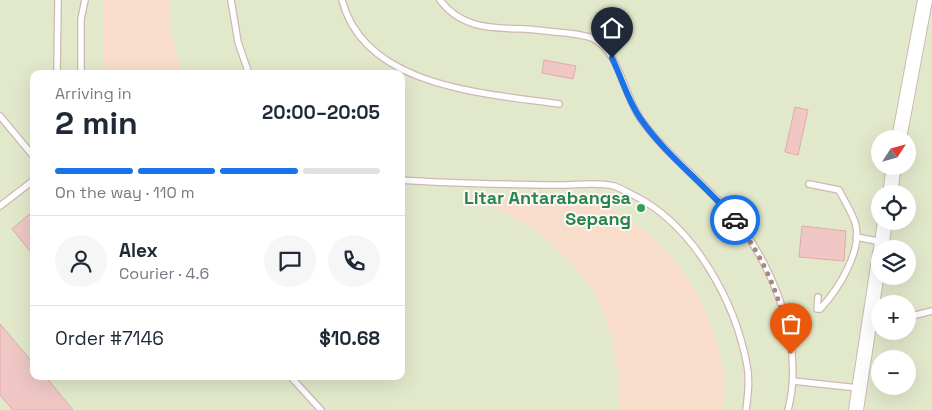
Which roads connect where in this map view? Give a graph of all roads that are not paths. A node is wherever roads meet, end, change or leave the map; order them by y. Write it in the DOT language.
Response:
graph roads {
  1 [pos="58,0"];
  2 [pos="85,0"];
  3 [pos="231,0"];
  4 [pos="342,0"];
  5 [pos="440,0"];
  6 [pos="925,0"];
  7 [pos="58,70"];
  8 [pos="81,70"];
  9 [pos="248,70"];
  10 [pos="404,70"];
  11 [pos="405,70"];
  12 [pos="558,104"];
  13 [pos="0,116"];
  14 [pos="901,130"];
  15 [pos="30,152"];
  16 [pos="405,180"];
  17 [pos="30,183"];
  18 [pos="809,184"];
  19 [pos="0,206"];
  20 [pos="856,237"];
  21 [pos="871,244"];
  22 [pos="818,297"];
  23 [pos="932,311"];
  24 [pos="916,315"];
  25 [pos="871,334"];
  26 [pos="294,380"];
  27 [pos="793,381"];
  28 [pos="858,388"];
  29 [pos="322,410"];
  30 [pos="746,410"];
  31 [pos="788,410"];
  32 [pos="856,410"];
  1 -- 7 [label="lane"];
  2 -- 8 [label="lane"];
  3 -- 9 [label="lane"];
  4 -- 10 [label="lane"];
  5 -- 27 [label="lane"];
  6 -- 14 [label="street"];
  11 -- 12 [label="lane"];
  13 -- 15 [label="lane"];
  16 -- 30 [label="lane"];
  17 -- 19 [label="lane"];
  18 -- 20 [label="lane"];
  20 -- 21 [label="lane"];
  20 -- 22 [label="lane"];
  23 -- 24 [label="lane"];
  25 -- 28 [label="street"];
  26 -- 29 [label="lane"];
  27 -- 28 [label="lane"];
  27 -- 31 [label="lane"];
  28 -- 32 [label="street"];
}
